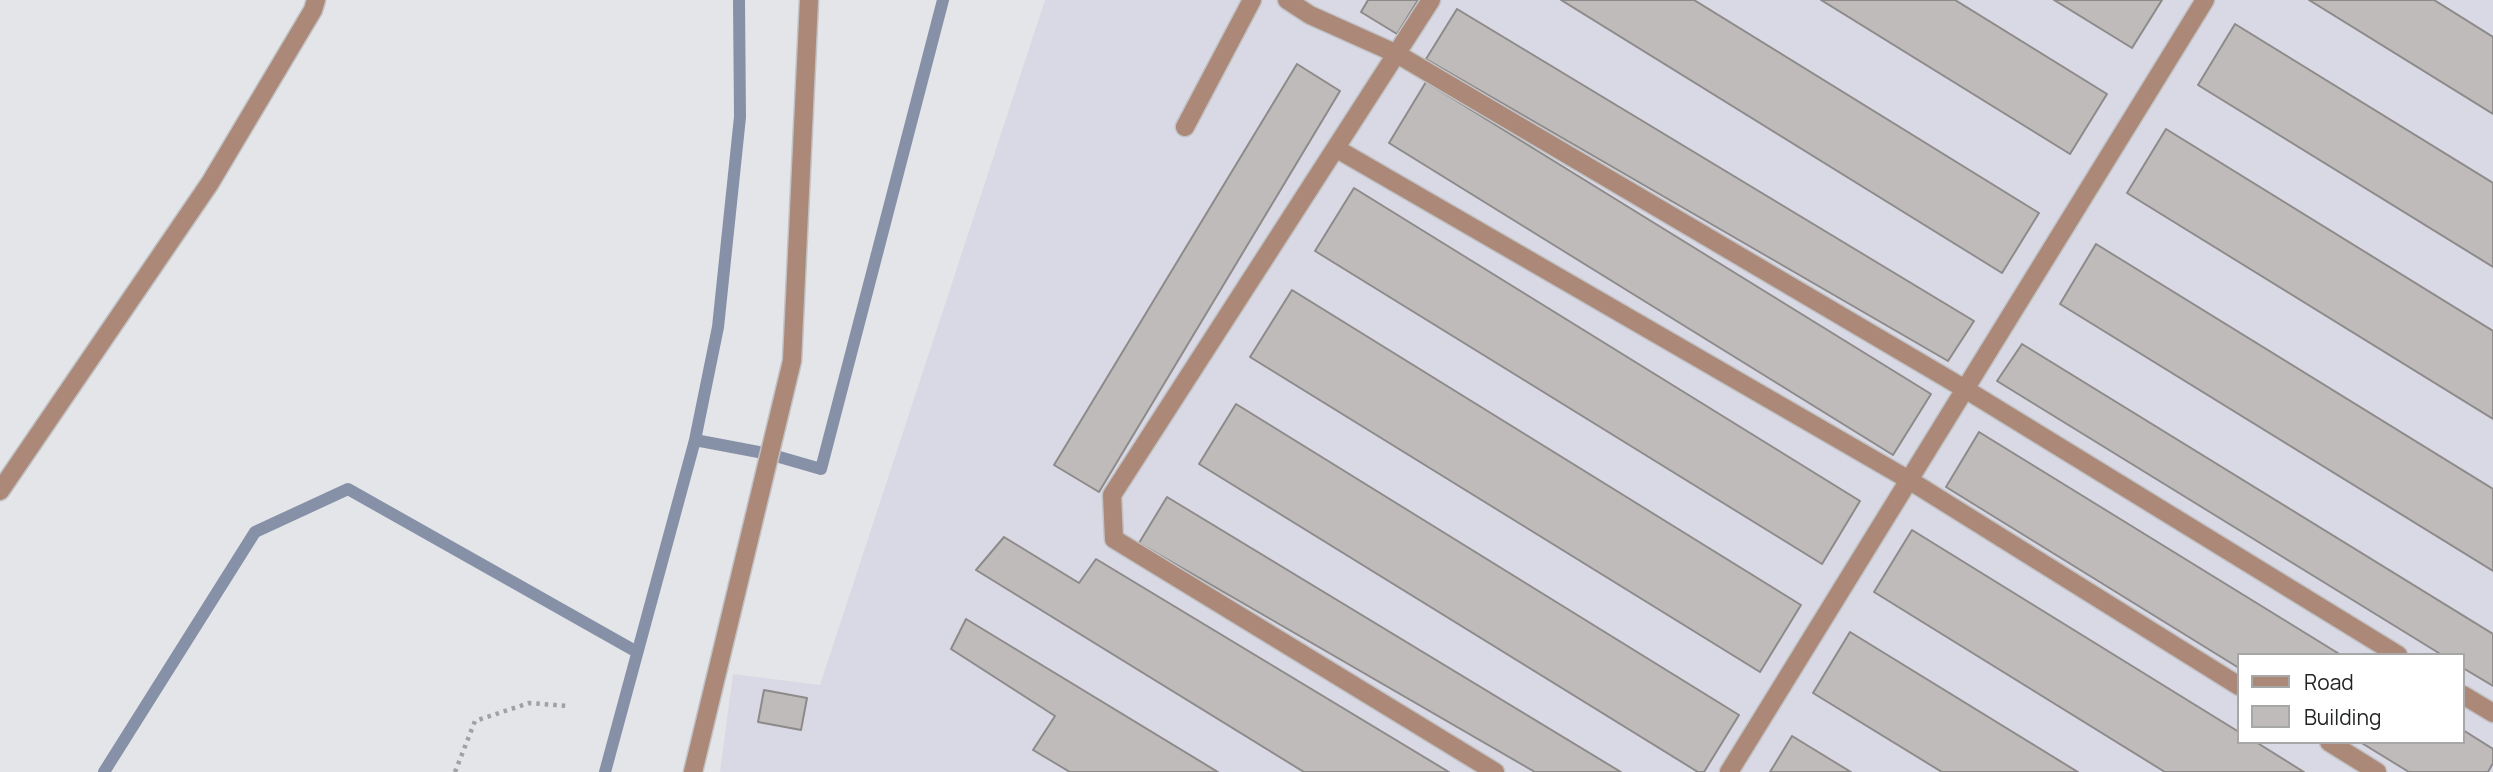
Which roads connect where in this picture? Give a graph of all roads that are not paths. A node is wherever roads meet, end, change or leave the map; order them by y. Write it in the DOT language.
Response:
graph roads {
  1 [pos="316,0"];
  2 [pos="808,0"];
  3 [pos="1252,0"];
  4 [pos="1287,0"];
  5 [pos="1431,0"];
  6 [pos="2205,0"];
  7 [pos="1397,54"];
  8 [pos="1185,127"];
  9 [pos="1336,149"];
  10 [pos="1965,389"];
  11 [pos="1909,480"];
  12 [pos="0,491"];
  13 [pos="2395,653"];
  14 [pos="2238,685"];
  15 [pos="2465,696"];
  16 [pos="2493,713"];
  17 [pos="2332,744"];
  18 [pos="693,772"];
  19 [pos="1495,772"];
  20 [pos="1730,772"];
  21 [pos="2377,772"];
  1 -- 12 [label="lane"];
  2 -- 18 [label="lane"];
  3 -- 8 [label="lane"];
  4 -- 7 [label="lane"];
  5 -- 7 [label="lane"];
  6 -- 10 [label="lane"];
  7 -- 9 [label="lane"];
  7 -- 10 [label="lane"];
  9 -- 11 [label="lane"];
  9 -- 19 [label="lane"];
  10 -- 11 [label="lane"];
  10 -- 13 [label="lane"];
  11 -- 14 [label="lane"];
  11 -- 20 [label="lane"];
  15 -- 16 [label="lane"];
  17 -- 21 [label="lane"];
}
